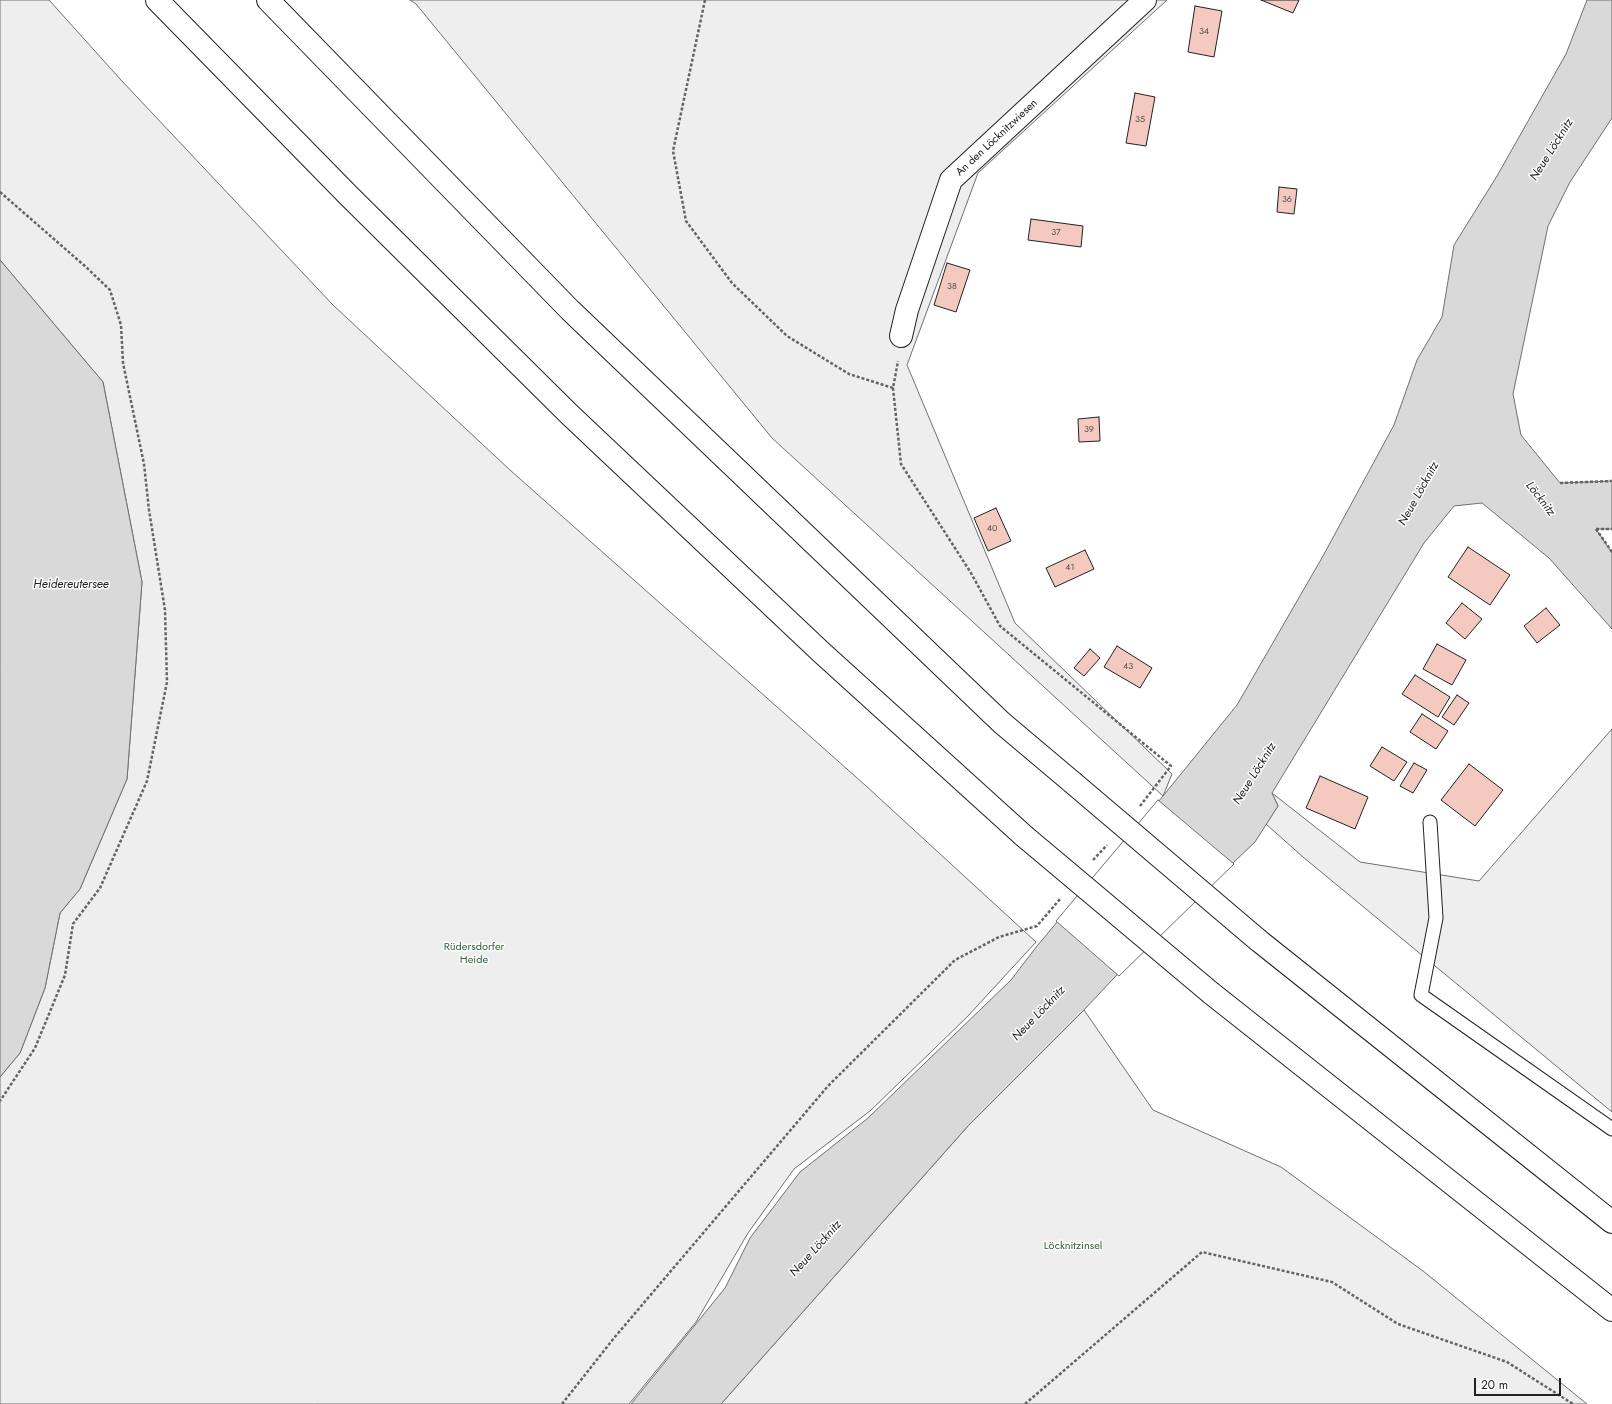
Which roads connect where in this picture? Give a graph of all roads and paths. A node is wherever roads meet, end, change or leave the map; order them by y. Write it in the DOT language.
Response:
graph roads {
  1 [pos="157,0"];
  2 [pos="268,0"];
  3 [pos="274,0"];
  4 [pos="705,0"];
  5 [pos="1146,0"];
  6 [pos="288,21"];
  7 [pos="0,192"];
  8 [pos="901,336"];
  9 [pos="893,388"];
  10 [pos="1612,481"];
  11 [pos="1560,483"];
  12 [pos="1612,529"];
  13 [pos="1612,552"];
  14 [pos="1171,766"];
  15 [pos="1430,822"];
  16 [pos="1036,926"];
  17 [pos="0,1101"];
  18 [pos="1612,1129"];
  19 [pos="1612,1222"];
  20 [pos="1612,1310"];
  21 [pos="562,1404"];
  22 [pos="1025,1404"];
  23 [pos="1573,1404"];
  1 -- 20 [label="main road, bridge"];
  2 -- 6 [label="main road"];
  3 -- 6 [label="main road"];
  4 -- 9 [label="path"];
  5 -- 8 [label="main road, An den Löcknitzwiesen"];
  6 -- 19 [label="main road, bridge"];
  7 -- 17 [label="path"];
  8 -- 9 [label="path"];
  9 -- 14 [label="path"];
  10 -- 11 [label="path"];
  12 -- 13 [label="path"];
  15 -- 18 [label="lane"];
  16 -- 21 [label="path"];
  22 -- 23 [label="path"];
}
